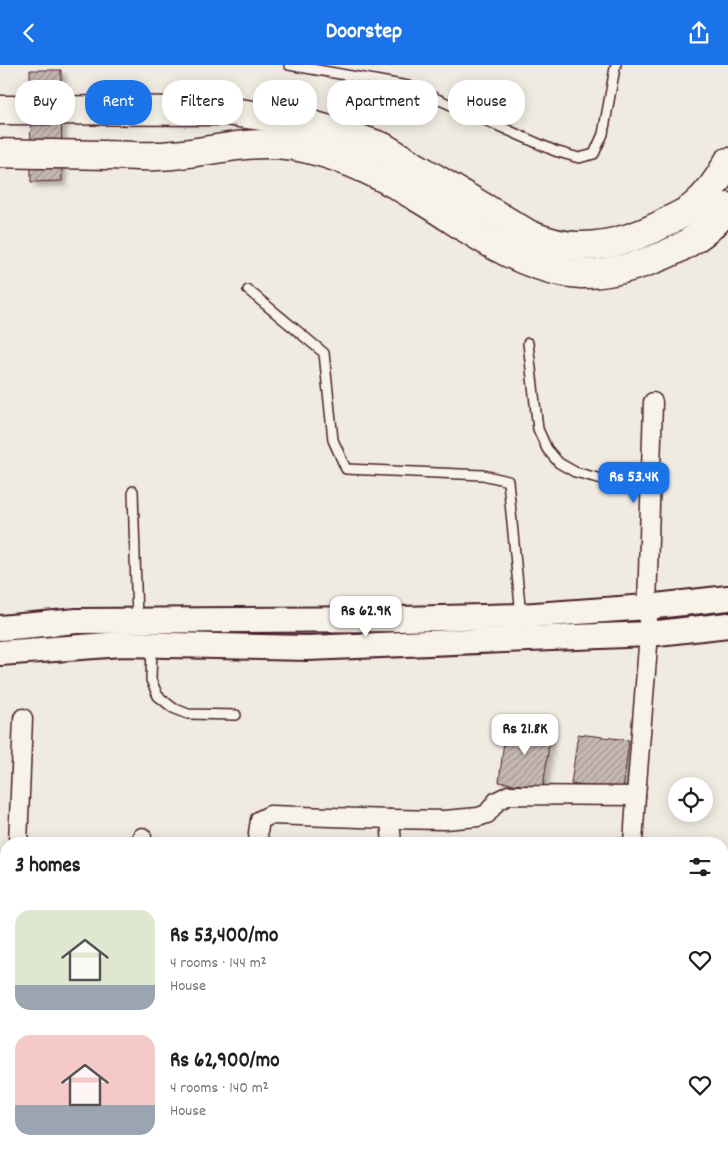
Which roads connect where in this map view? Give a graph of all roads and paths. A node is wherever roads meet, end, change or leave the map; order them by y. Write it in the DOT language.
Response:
graph roads {
  1 [pos="289,65"];
  2 [pos="616,65"];
  3 [pos="0,110"];
  4 [pos="0,153"];
  5 [pos="728,162"];
  6 [pos="728,207"];
  7 [pos="248,290"];
  8 [pos="528,343"];
  9 [pos="653,402"];
  10 [pos="650,489"];
  11 [pos="133,491"];
  12 [pos="728,598"];
  13 [pos="647,607"];
  14 [pos="521,616"];
  15 [pos="728,625"];
  16 [pos="0,628"];
  17 [pos="149,630"];
  18 [pos="649,634"];
  19 [pos="0,653"];
  20 [pos="236,715"];
  21 [pos="22,718"];
  22 [pos="636,797"];
  23 [pos="390,819"];
  24 [pos="18,837"];
  25 [pos="258,837"];
  26 [pos="391,837"];
  27 [pos="633,837"];
  1 -- 2 [label="lane"];
  3 -- 5 [label="highway"];
  4 -- 6 [label="highway"];
  7 -- 14 [label="lane"];
  8 -- 10 [label="lane"];
  9 -- 10 [label="street"];
  10 -- 13 [label="street"];
  11 -- 17 [label="lane"];
  12 -- 13 [label="main road"];
  13 -- 14 [label="main road"];
  13 -- 18 [label="street"];
  14 -- 17 [label="main road"];
  15 -- 18 [label="main road"];
  16 -- 17 [label="main road"];
  17 -- 18 [label="main road"];
  17 -- 19 [label="main road"];
  17 -- 20 [label="lane"];
  18 -- 22 [label="street"];
  21 -- 24 [label="street"];
  22 -- 23 [label="street"];
  22 -- 27 [label="street"];
  23 -- 25 [label="street"];
  23 -- 26 [label="street"];
}
